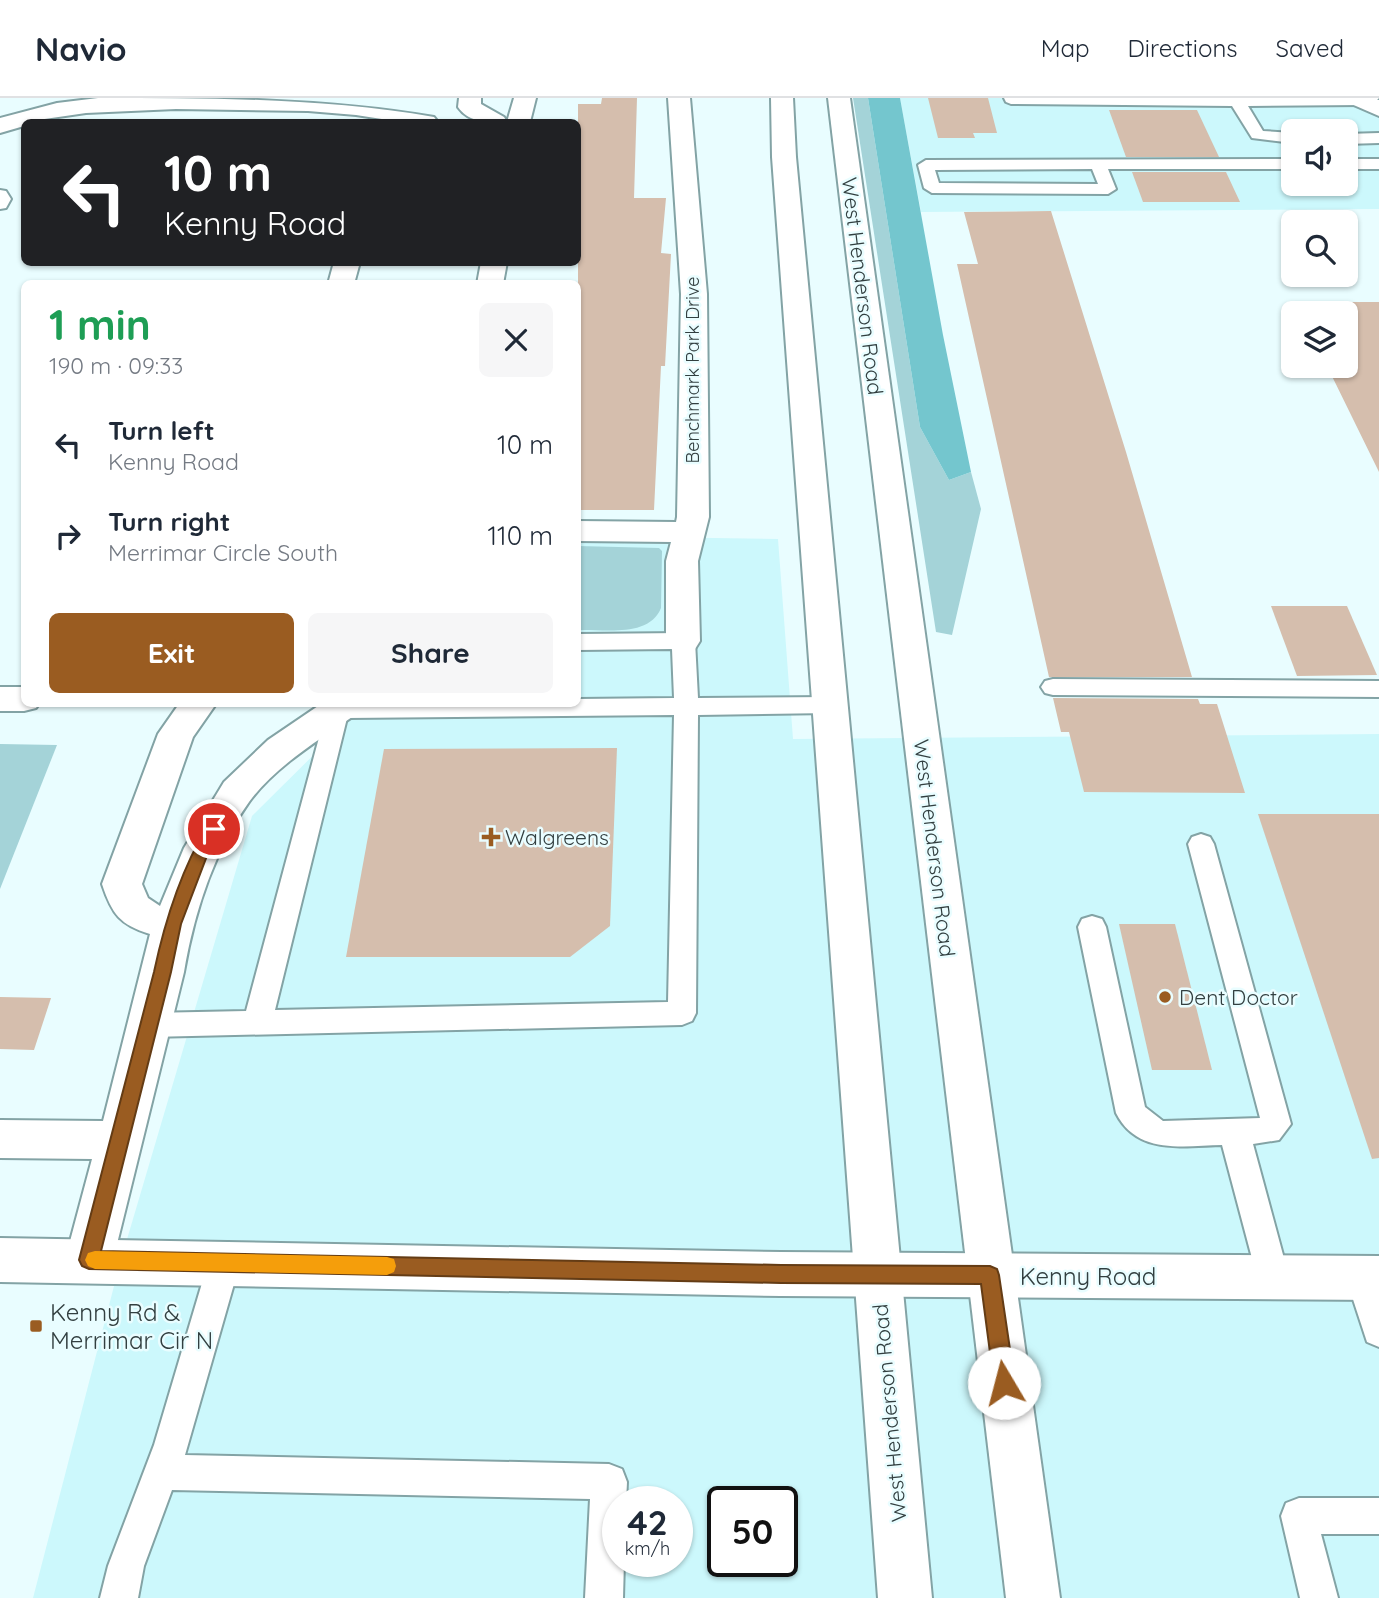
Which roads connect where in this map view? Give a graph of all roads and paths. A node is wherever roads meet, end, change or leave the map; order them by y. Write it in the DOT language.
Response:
graph roads {
  1 [pos="443,98"];
  2 [pos="525,98"];
  3 [pos="679,98"];
  4 [pos="782,98"];
  5 [pos="839,98"];
  6 [pos="132,99"];
  7 [pos="1011,99"];
  8 [pos="1237,101"];
  9 [pos="1367,101"];
  10 [pos="470,102"];
  11 [pos="416,119"];
  12 [pos="492,119"];
  13 [pos="520,119"];
  14 [pos="0,126"];
  15 [pos="1281,137"];
  16 [pos="1379,138"];
  17 [pos="1358,139"];
  18 [pos="1098,164"];
  19 [pos="1281,164"];
  20 [pos="1358,164"];
  21 [pos="1379,164"];
  22 [pos="0,195"];
  23 [pos="0,204"];
  24 [pos="581,531"];
  25 [pos="688,532"];
  26 [pos="683,641"];
  27 [pos="581,642"];
  28 [pos="1053,687"];
  29 [pos="1379,689"];
  30 [pos="0,699"];
  31 [pos="21,699"];
  32 [pos="831,705"];
  33 [pos="581,706"];
  34 [pos="686,706"];
  35 [pos="196,707"];
  36 [pos="341,707"];
  37 [pos="1202,844"];
  38 [pos="172,924"];
  39 [pos="1092,927"];
  40 [pos="257,1024"];
  41 [pos="149,1025"];
  42 [pos="1234,1132"];
  43 [pos="0,1139"];
  44 [pos="120,1140"];
  45 [pos="0,1260"];
  46 [pos="89,1260"];
  47 [pos="224,1263"];
  48 [pos="878,1275"];
  49 [pos="990,1275"];
  50 [pos="1273,1277"];
  51 [pos="1370,1278"];
  52 [pos="1379,1331"];
  53 [pos="161,1472"];
  54 [pos="1379,1516"];
  55 [pos="118,1598"];
  56 [pos="604,1598"];
  57 [pos="905,1598"];
  58 [pos="1033,1598"];
  59 [pos="1319,1598"];
  1 -- 10 [label="main road"];
  2 -- 13 [label="main road"];
  3 -- 25 [label="main road, Benchmark Park Drive"];
  4 -- 32 [label="main road, West Henderson Road"];
  5 -- 49 [label="main road, West Henderson Road"];
  6 -- 11 [label="main road"];
  6 -- 14 [label="main road"];
  7 -- 8 [label="lane"];
  8 -- 9 [label="lane"];
  8 -- 15 [label="lane"];
  10 -- 12 [label="main road"];
  16 -- 17 [label="lane"];
  18 -- 18 [label="lane"];
  18 -- 19 [label="lane"];
  20 -- 21 [label="lane"];
  22 -- 23 [label="lane"];
  24 -- 25 [label="main road"];
  25 -- 26 [label="main road, Benchmark Park Drive"];
  26 -- 27 [label="lane"];
  26 -- 34 [label="lane"];
  28 -- 29 [label="lane"];
  30 -- 31 [label="main road"];
  32 -- 34 [label="lane"];
  32 -- 48 [label="main road, West Henderson Road"];
  33 -- 34 [label="lane"];
  34 -- 40 [label="lane"];
  35 -- 38 [label="main road"];
  36 -- 38 [label="main road"];
  36 -- 40 [label="lane"];
  37 -- 42 [label="lane"];
  38 -- 41 [label="main road"];
  39 -- 42 [label="lane"];
  40 -- 41 [label="lane"];
  41 -- 44 [label="main road"];
  42 -- 50 [label="lane"];
  43 -- 44 [label="main road"];
  44 -- 46 [label="main road"];
  45 -- 46 [label="main road, Kenny Road"];
  46 -- 47 [label="main road, Kenny Road"];
  47 -- 48 [label="main road, Kenny Road"];
  47 -- 53 [label="lane"];
  48 -- 49 [label="main road, Kenny Road"];
  48 -- 57 [label="main road, West Henderson Road"];
  49 -- 50 [label="main road, Kenny Road"];
  49 -- 58 [label="main road, West Henderson Road"];
  50 -- 51 [label="main road, Kenny Road"];
  51 -- 52 [label="lane"];
  53 -- 55 [label="lane"];
  53 -- 56 [label="lane"];
  54 -- 59 [label="lane"];
}
